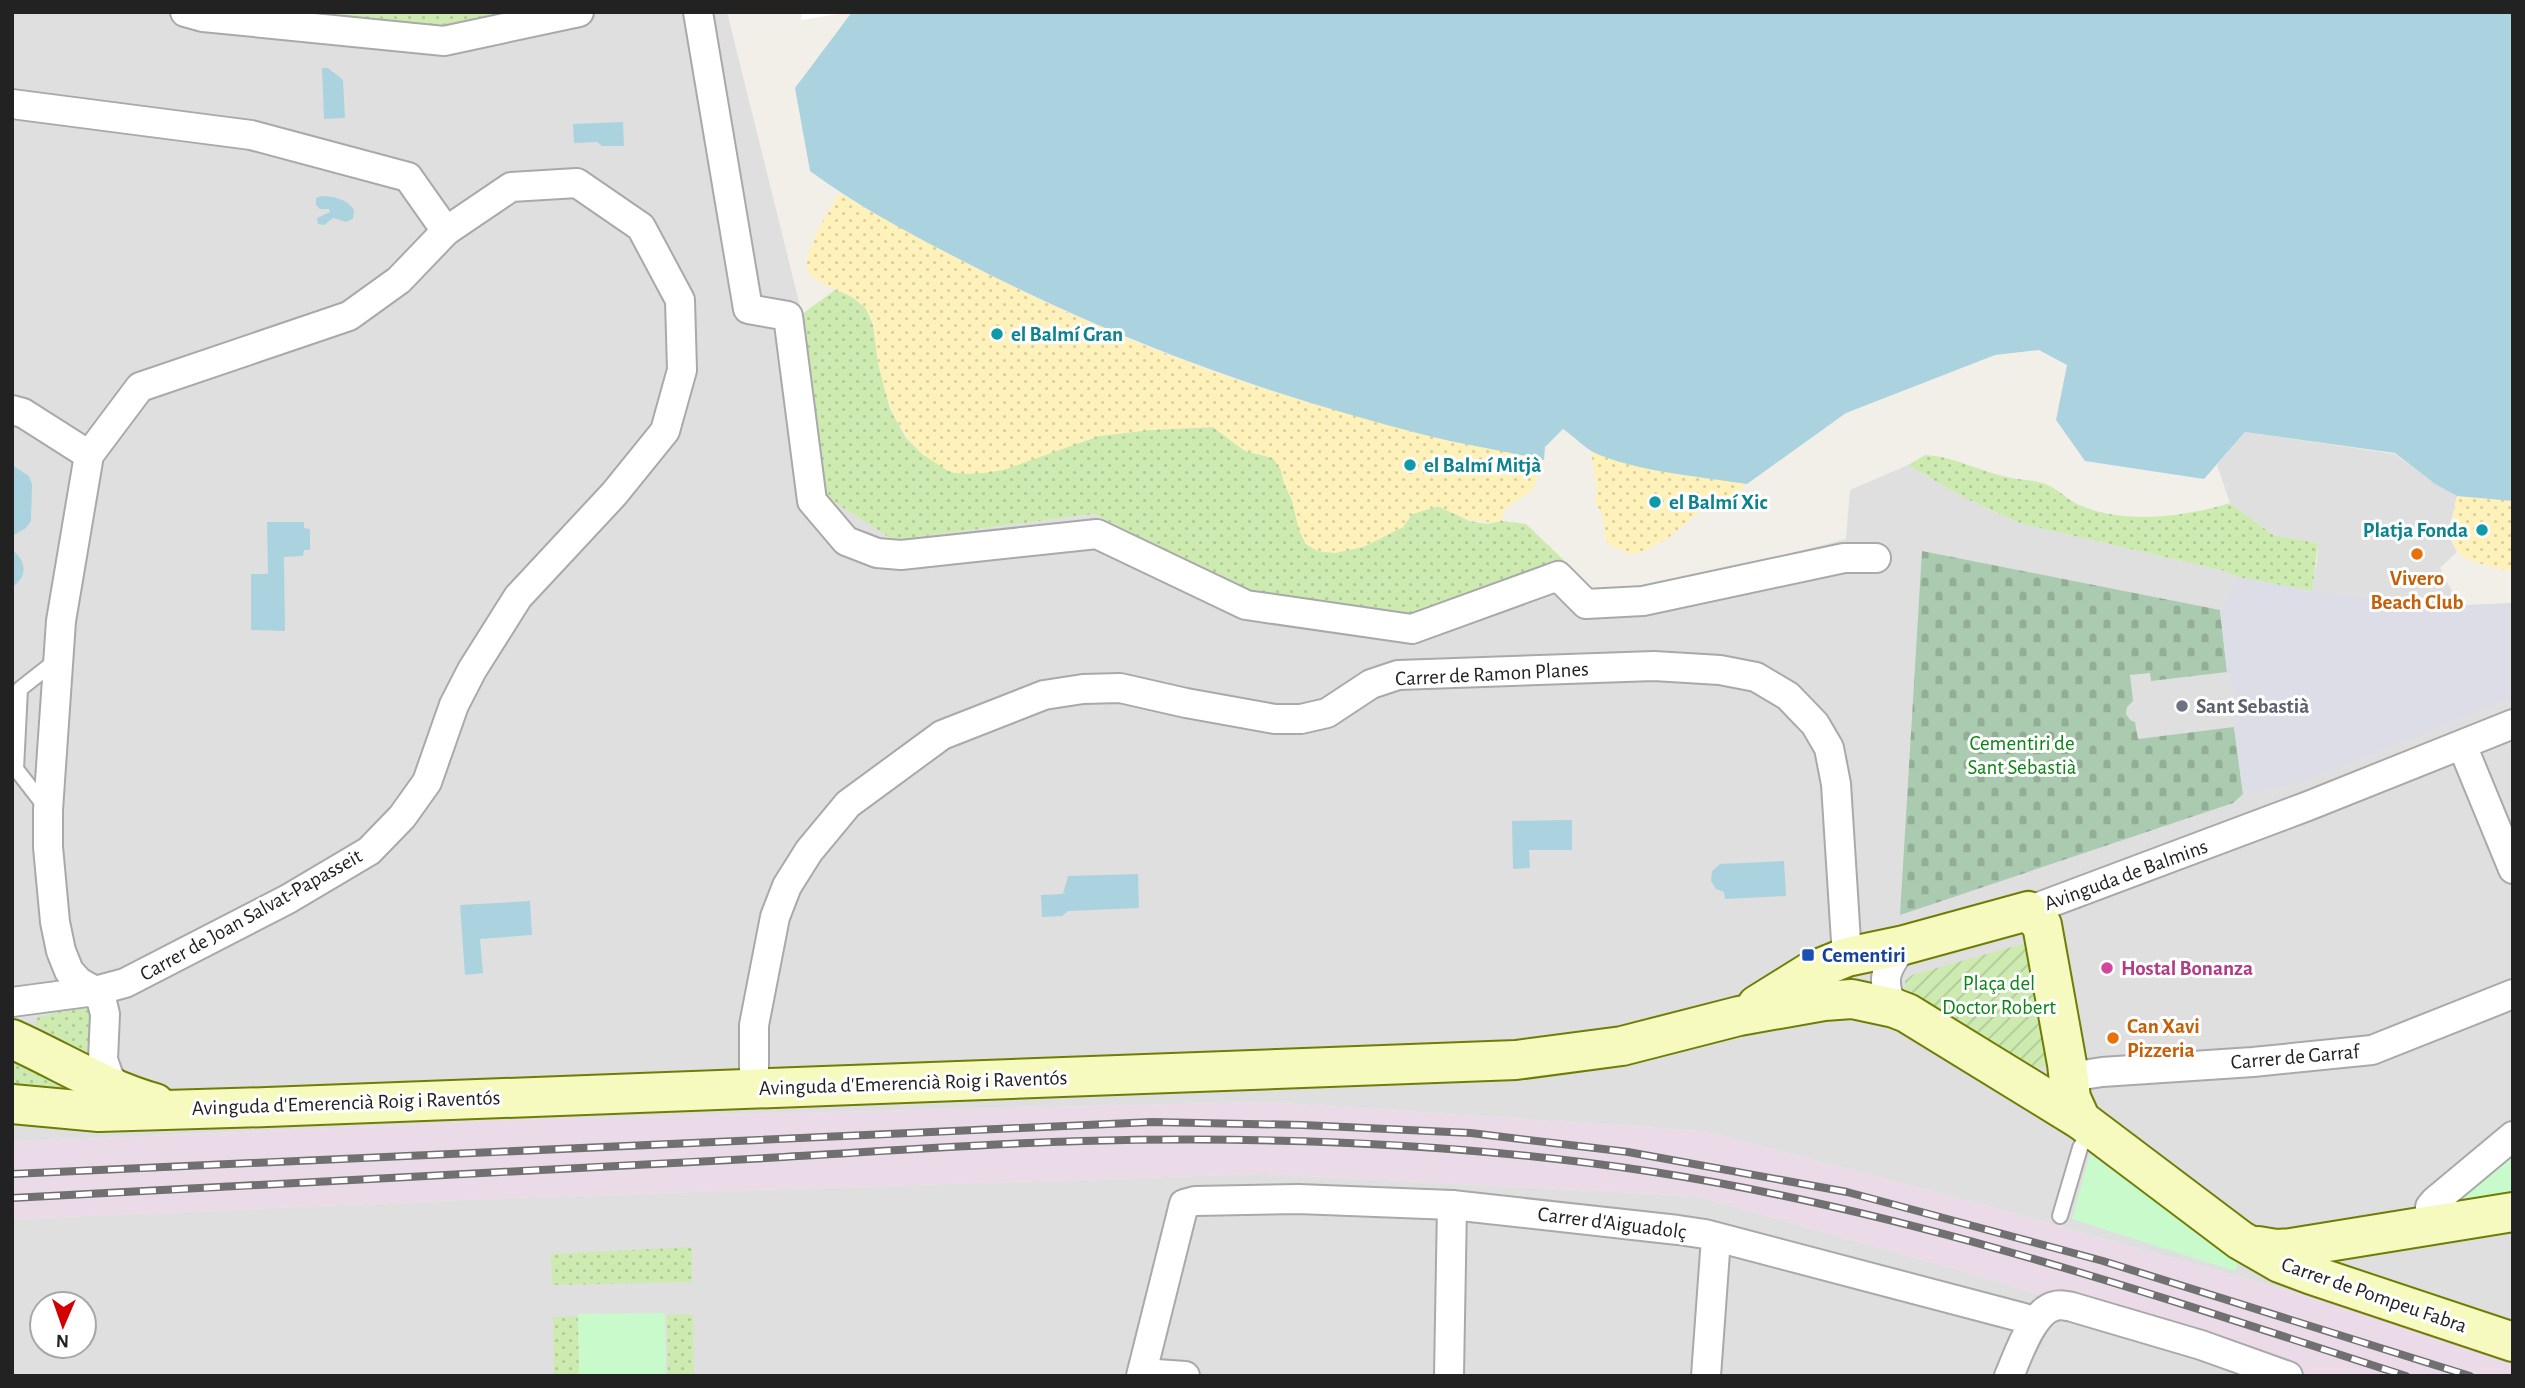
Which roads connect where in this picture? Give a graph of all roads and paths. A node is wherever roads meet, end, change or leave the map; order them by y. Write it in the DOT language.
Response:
graph roads {
  1 [pos="185,12"];
  2 [pos="579,12"];
  3 [pos="698,12"];
  4 [pos="12,104"];
  5 [pos="446,231"];
  6 [pos="12,410"];
  7 [pos="89,455"];
  8 [pos="1875,558"];
  9 [pos="2513,723"];
  10 [pos="2462,745"];
  11 [pos="2513,869"];
  12 [pos="2028,911"];
  13 [pos="1904,945"];
  14 [pos="1847,957"];
  15 [pos="95,991"];
  16 [pos="2513,994"];
  17 [pos="12,1002"];
  18 [pos="1894,1008"];
  19 [pos="1739,1016"];
  20 [pos="12,1039"];
  21 [pos="1650,1039"];
  22 [pos="117,1090"];
  23 [pos="754,1090"];
  24 [pos="12,1104"];
  25 [pos="174,1108"];
  26 [pos="2080,1111"];
  27 [pos="2513,1136"];
  28 [pos="1452,1205"];
  29 [pos="2513,1212"];
  30 [pos="2060,1216"];
  31 [pos="2433,1225"];
  32 [pos="2358,1237"];
  33 [pos="1717,1238"];
  34 [pos="2239,1240"];
  35 [pos="2351,1287"];
  36 [pos="2030,1329"];
  37 [pos="2513,1342"];
  38 [pos="1142,1374"];
  39 [pos="1185,1376"];
  40 [pos="1449,1376"];
  41 [pos="1706,1376"];
  42 [pos="2009,1376"];
  43 [pos="2288,1376"];
  1 -- 2 [label="street"];
  3 -- 8 [label="street"];
  4 -- 5 [label="street"];
  5 -- 7 [label="street, Carrer de Joan Salvat-Papasseit"];
  5 -- 15 [label="street, Carrer de Joan Salvat-Papasseit"];
  6 -- 7 [label="street"];
  7 -- 15 [label="street, Carrer de Joan Salvat-Papasseit"];
  9 -- 10 [label="street, Avinguda de Balmins"];
  10 -- 11 [label="street"];
  10 -- 12 [label="street, Avinguda de Balmins"];
  12 -- 13 [label="street, Avinguda de Balmins"];
  12 -- 26 [label="street"];
  13 -- 14 [label="street, Avinguda de Balmins"];
  13 -- 18 [label="street"];
  14 -- 19 [label="street, Avinguda de Balmins"];
  14 -- 23 [label="street, Carrer de Ramon Planes"];
  15 -- 17 [label="street"];
  15 -- 22 [label="street"];
  16 -- 26 [label="street, Carrer de Garraf"];
  18 -- 19 [label="street, Avinguda de Balmins"];
  18 -- 26 [label="street"];
  19 -- 21 [label="street, Avinguda de Balmins"];
  20 -- 22 [label="street, Avinguda d'Emerencià Roig i Raventós"];
  21 -- 23 [label="street, Avinguda d'Emerencià Roig i Raventós"];
  22 -- 25 [label="street, Avinguda d'Emerencià Roig i Raventós"];
  23 -- 25 [label="street, Avinguda d'Emerencià Roig i Raventós"];
  24 -- 25 [label="street, Avinguda d'Emerencià Roig i Raventós"];
  26 -- 30 [label="lane"];
  26 -- 34 [label="street, Carrer de Pompeu Fabra"];
  27 -- 31 [label="street"];
  28 -- 33 [label="street, Carrer d'Aiguadolç"];
  28 -- 38 [label="street, Carrer d'Aiguadolç"];
  28 -- 40 [label="street"];
  29 -- 31 [label="street"];
  31 -- 32 [label="street"];
  32 -- 34 [label="street"];
  32 -- 35 [label="street"];
  33 -- 36 [label="street, Carrer d'Aiguadolç"];
  33 -- 41 [label="street"];
  34 -- 35 [label="street, Carrer de Pompeu Fabra"];
  35 -- 37 [label="street, Carrer de Pompeu Fabra"];
  36 -- 42 [label="street"];
  36 -- 43 [label="street"];
  38 -- 39 [label="street"];
}
